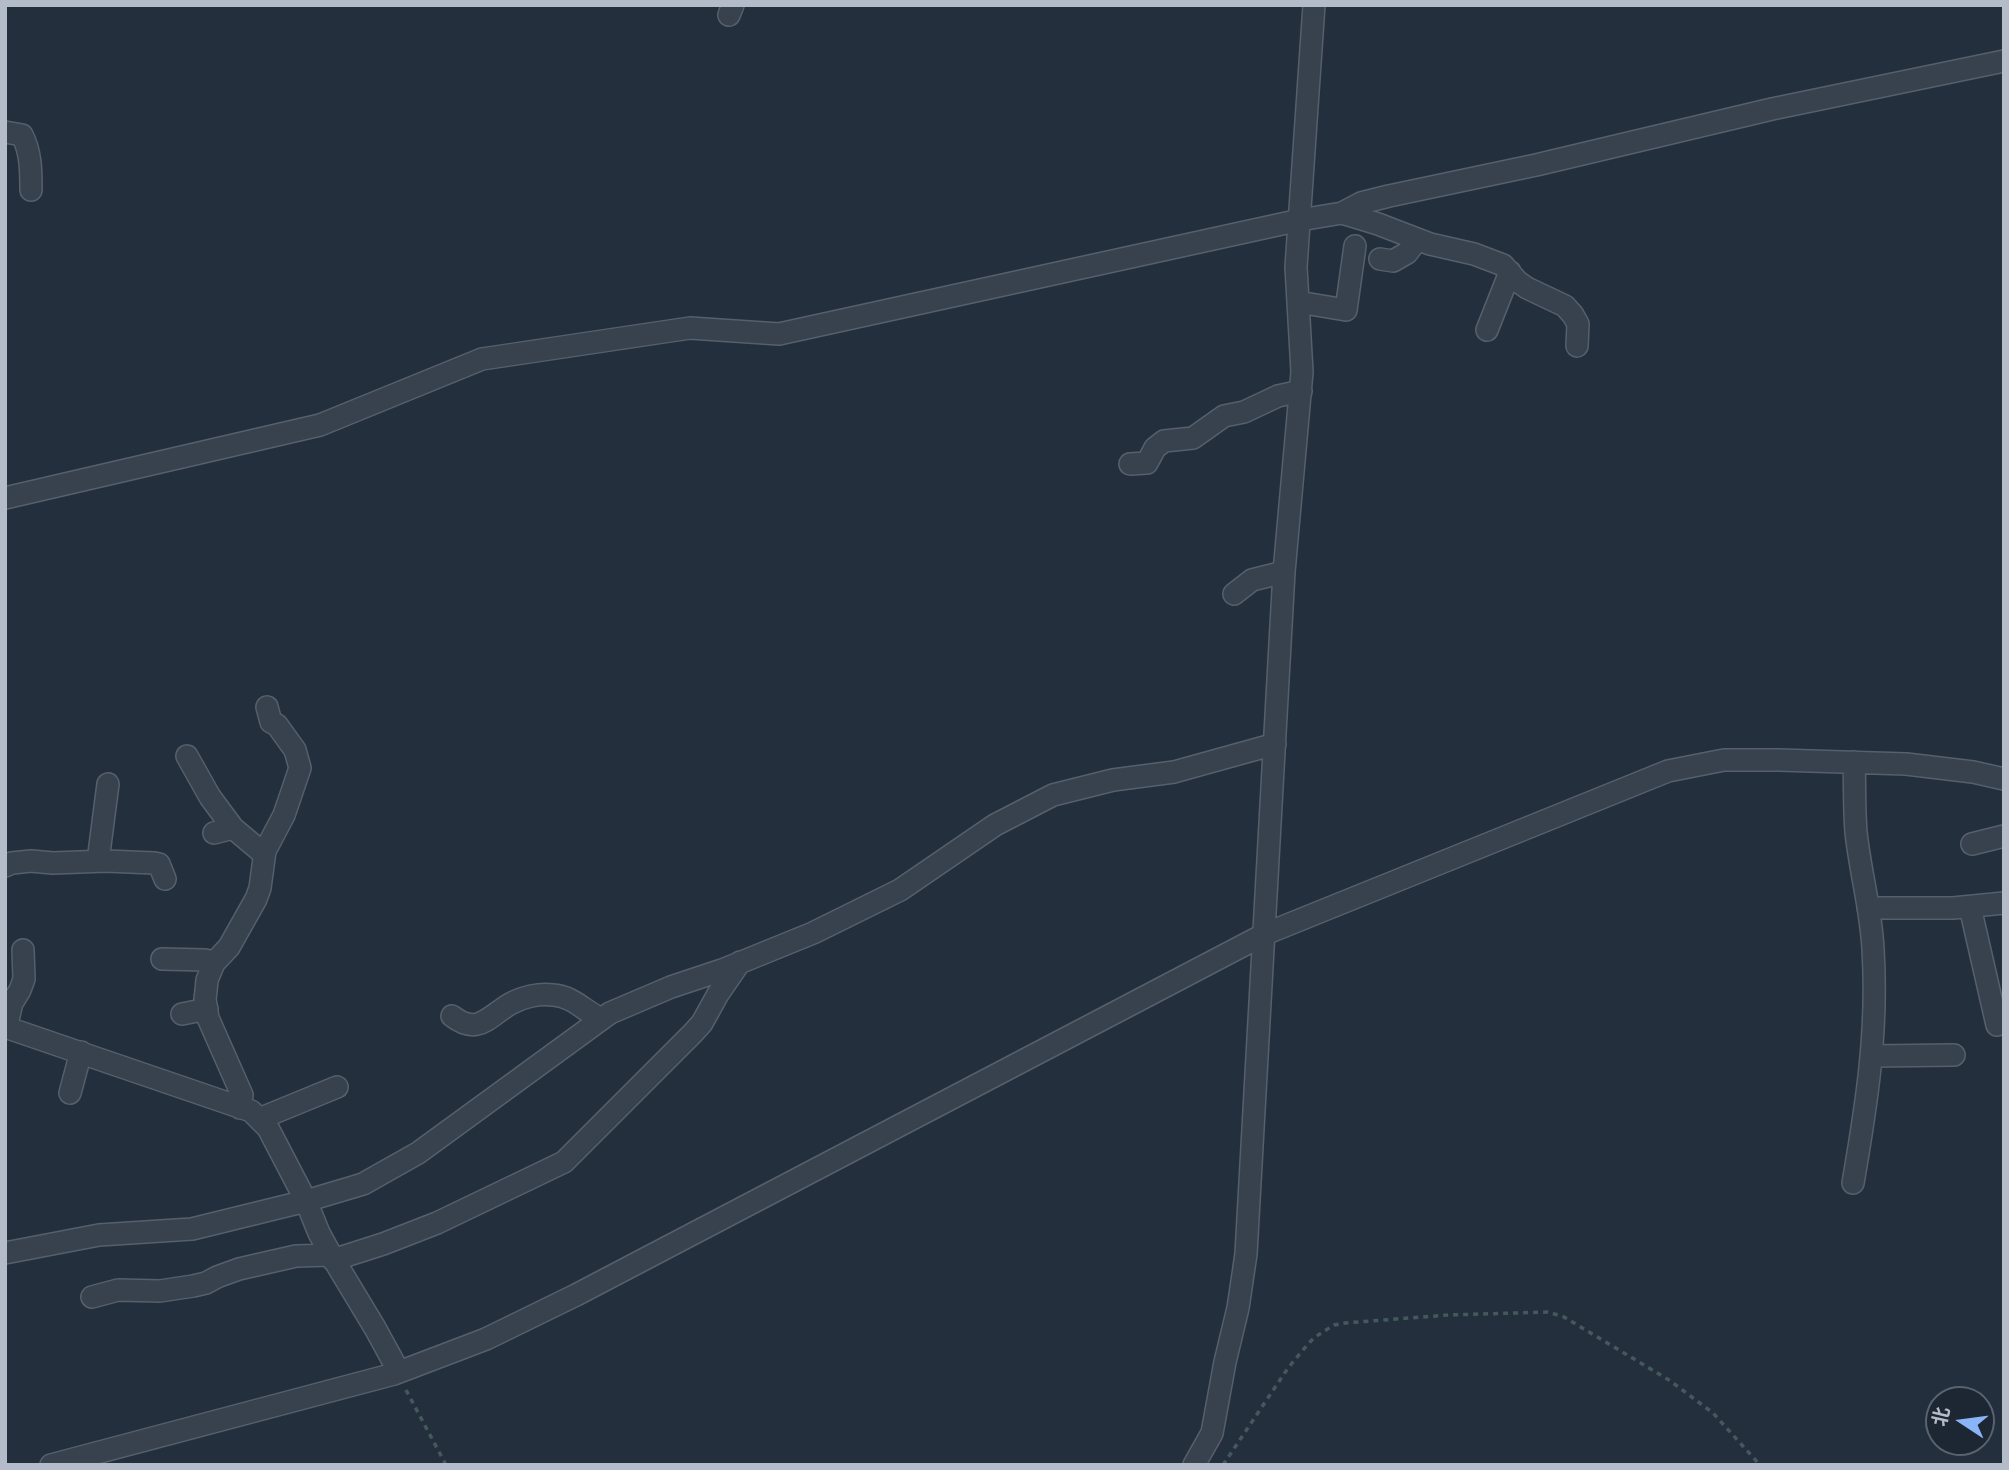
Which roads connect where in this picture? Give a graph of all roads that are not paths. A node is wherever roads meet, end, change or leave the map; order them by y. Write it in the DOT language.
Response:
graph roads {
  1 [pos="1314,5"];
  2 [pos="2004,61"];
  3 [pos="5,132"];
  4 [pos="31,190"];
  5 [pos="1342,213"];
  6 [pos="1300,220"];
  7 [pos="1417,240"];
  8 [pos="1355,246"];
  9 [pos="1380,259"];
  10 [pos="1510,272"];
  11 [pos="1298,302"];
  12 [pos="1487,330"];
  13 [pos="1577,346"];
  14 [pos="1301,391"];
  15 [pos="1130,464"];
  16 [pos="5,498"];
  17 [pos="1284,572"];
  18 [pos="1234,594"];
  19 [pos="267,707"];
  20 [pos="1275,744"];
  21 [pos="187,756"];
  22 [pos="1854,762"];
  23 [pos="2004,779"];
  24 [pos="108,784"];
  25 [pos="2004,836"];
  26 [pos="1972,844"];
  27 [pos="264,854"];
  28 [pos="98,861"];
  29 [pos="5,866"];
  30 [pos="165,879"];
  31 [pos="2004,903"];
  32 [pos="1970,907"];
  33 [pos="1868,908"];
  34 [pos="1265,934"];
  35 [pos="23,950"];
  36 [pos="162,959"];
  37 [pos="740,962"];
  38 [pos="214,963"];
  39 [pos="207,1009"];
  40 [pos="182,1014"];
  41 [pos="452,1016"];
  42 [pos="602,1019"];
  43 [pos="1997,1025"];
  44 [pos="6,1027"];
  45 [pos="81,1052"];
  46 [pos="1954,1055"];
  47 [pos="1873,1056"];
  48 [pos="337,1087"];
  49 [pos="70,1093"];
  50 [pos="240,1108"];
  51 [pos="259,1119"];
  52 [pos="1853,1183"];
  53 [pos="306,1201"];
  54 [pos="5,1253"];
  55 [pos="332,1257"];
  56 [pos="92,1297"];
  57 [pos="399,1372"];
  58 [pos="51,1465"];
  59 [pos="1194,1465"];
  1 -- 6 [label="street"];
  2 -- 5 [label="street"];
  3 -- 4 [label="street"];
  5 -- 6 [label="street"];
  5 -- 7 [label="street"];
  6 -- 11 [label="street"];
  6 -- 16 [label="street"];
  7 -- 9 [label="street"];
  7 -- 10 [label="street"];
  8 -- 11 [label="street"];
  10 -- 12 [label="street"];
  10 -- 13 [label="street"];
  11 -- 14 [label="street"];
  14 -- 15 [label="street"];
  14 -- 17 [label="street"];
  17 -- 18 [label="street"];
  17 -- 20 [label="street"];
  19 -- 27 [label="street"];
  20 -- 34 [label="street"];
  20 -- 37 [label="street"];
  21 -- 27 [label="street"];
  22 -- 23 [label="street"];
  22 -- 33 [label="street"];
  22 -- 34 [label="street"];
  24 -- 28 [label="street"];
  25 -- 26 [label="street"];
  27 -- 38 [label="street"];
  28 -- 29 [label="street"];
  28 -- 30 [label="street"];
  31 -- 32 [label="street"];
  32 -- 33 [label="street"];
  32 -- 43 [label="street"];
  33 -- 47 [label="street"];
  34 -- 57 [label="street"];
  34 -- 59 [label="street"];
  35 -- 44 [label="street"];
  36 -- 38 [label="street"];
  37 -- 42 [label="street"];
  37 -- 55 [label="street"];
  38 -- 39 [label="street"];
  39 -- 40 [label="street"];
  39 -- 50 [label="street"];
  41 -- 42 [label="street"];
  42 -- 53 [label="street"];
  44 -- 45 [label="street"];
  45 -- 49 [label="street"];
  45 -- 50 [label="street"];
  46 -- 47 [label="street"];
  47 -- 52 [label="street"];
  48 -- 51 [label="street"];
  50 -- 51 [label="street"];
  51 -- 53 [label="street"];
  53 -- 54 [label="street"];
  53 -- 55 [label="street"];
  55 -- 56 [label="street"];
  55 -- 57 [label="street"];
  57 -- 58 [label="street"];
}
